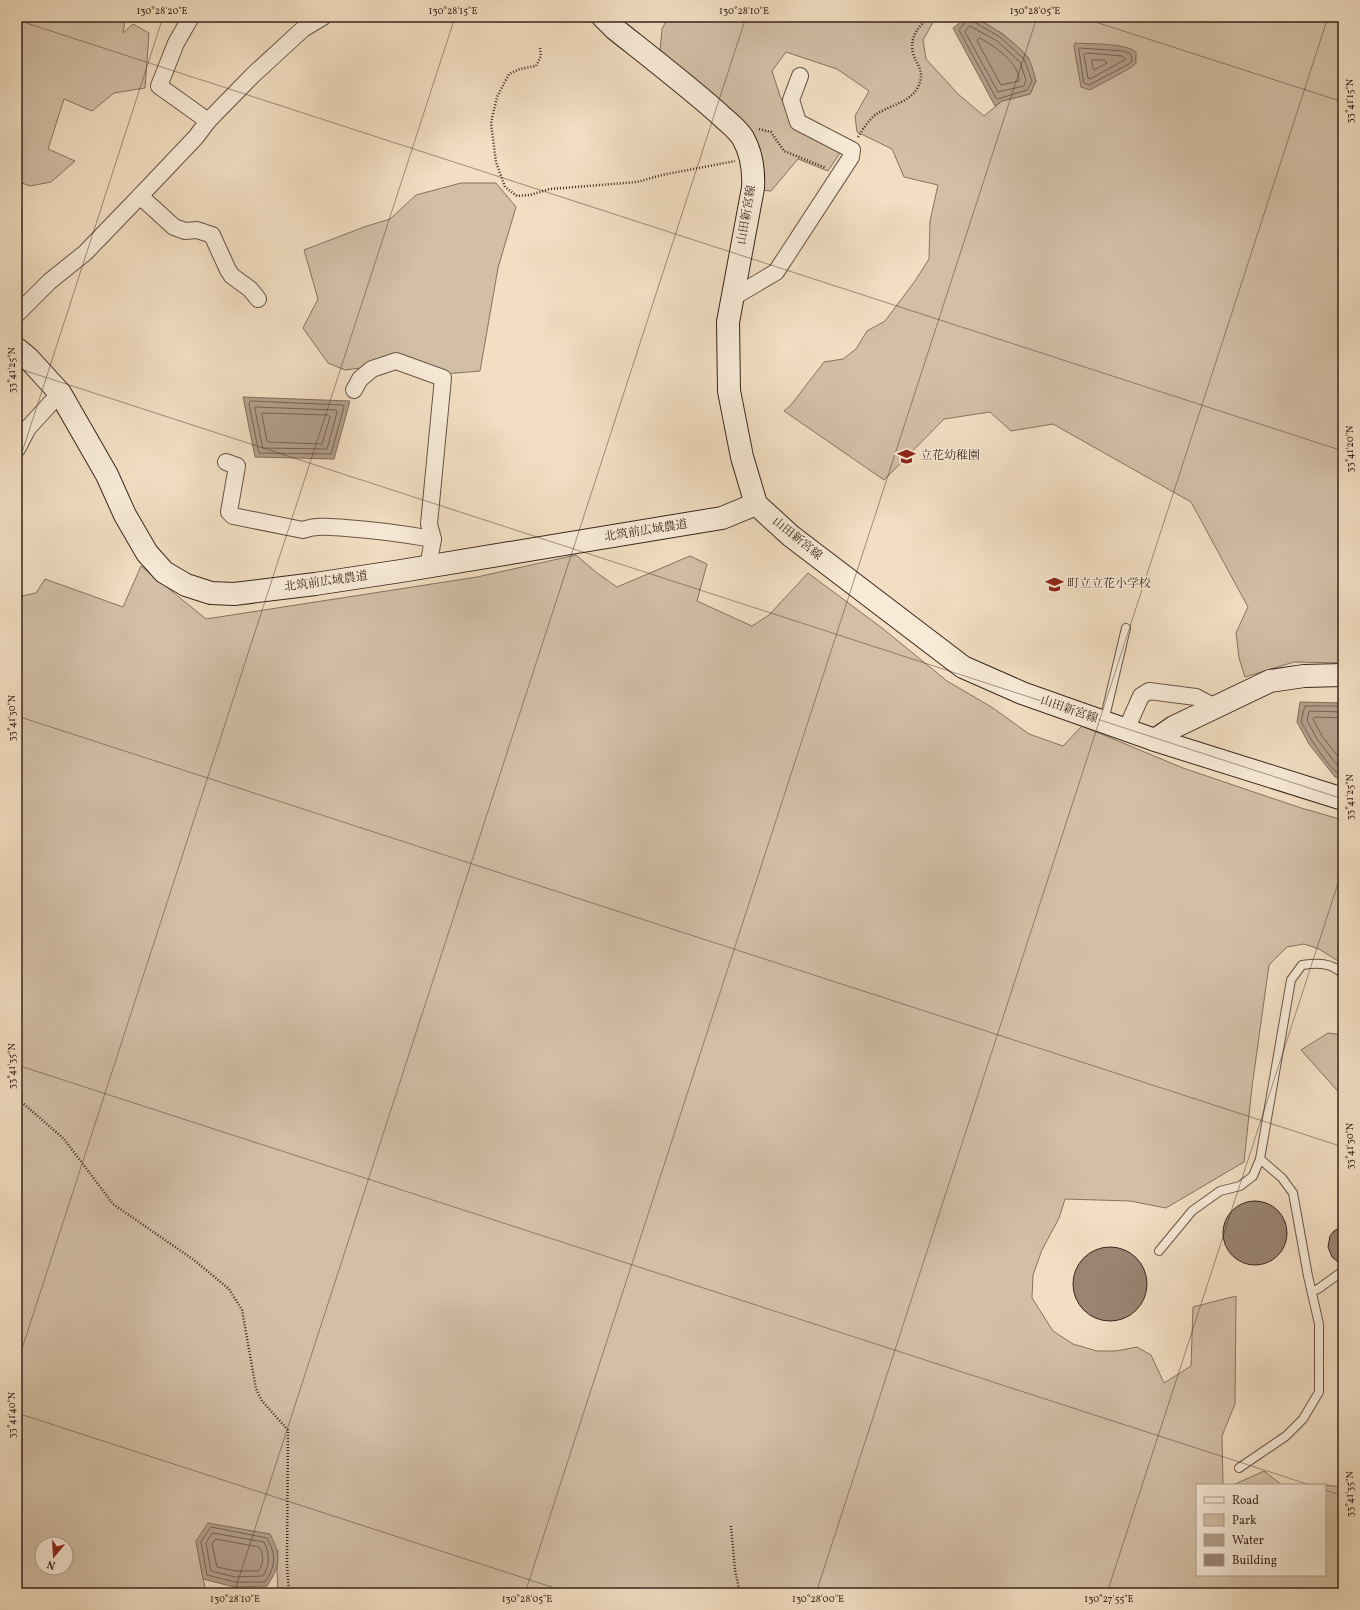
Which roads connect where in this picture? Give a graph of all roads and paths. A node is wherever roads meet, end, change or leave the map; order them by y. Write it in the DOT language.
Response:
graph roads {
  1 [pos="191,17"];
  2 [pos="323,17"];
  3 [pos="603,17"];
  4 [pos="931,17"];
  5 [pos="540,48"];
  6 [pos="800,76"];
  7 [pos="208,120"];
  8 [pos="742,137"];
  9 [pos="852,150"];
  10 [pos="751,157"];
  11 [pos="840,174"];
  12 [pos="140,196"];
  13 [pos="732,298"];
  14 [pos="258,299"];
  15 [pos="17,314"];
  16 [pos="17,349"];
  17 [pos="354,390"];
  18 [pos="60,393"];
  19 [pos="17,449"];
  20 [pos="226,462"];
  21 [pos="756,504"];
  22 [pos="433,539"];
  23 [pos="428,567"];
  24 [pos="1126,628"];
  25 [pos="1343,675"];
  26 [pos="1215,707"];
  27 [pos="1104,722"];
  28 [pos="1126,730"];
  29 [pos="1155,740"];
  30 [pos="1343,799"];
  31 [pos="1343,974"];
  32 [pos="17,1098"];
  33 [pos="1260,1159"];
  34 [pos="1159,1251"];
  35 [pos="1343,1271"];
  36 [pos="1312,1292"];
  37 [pos="1239,1468"];
  38 [pos="731,1526"];
  39 [pos="289,1593"];
  40 [pos="740,1593"];
  1 -- 7 [label="street"];
  2 -- 7 [label="street"];
  3 -- 8 [label="main road, 山田新宮線"];
  4 -- 9 [label="path"];
  5 -- 10 [label="path"];
  6 -- 9 [label="street"];
  7 -- 12 [label="street"];
  8 -- 10 [label="main road, 山田新宮線"];
  8 -- 11 [label="path"];
  9 -- 11 [label="street"];
  10 -- 13 [label="main road, 山田新宮線"];
  11 -- 13 [label="street"];
  12 -- 14 [label="street"];
  12 -- 15 [label="street"];
  13 -- 21 [label="main road, 山田新宮線"];
  16 -- 18 [label="main road, 北筑前広域農道"];
  17 -- 22 [label="street"];
  18 -- 19 [label="street"];
  18 -- 23 [label="main road, 北筑前広域農道"];
  20 -- 22 [label="street"];
  21 -- 23 [label="main road, 北筑前広域農道"];
  21 -- 27 [label="main road, 山田新宮線"];
  22 -- 23 [label="street"];
  24 -- 27 [label="lane"];
  25 -- 26 [label="main road"];
  26 -- 28 [label="street"];
  26 -- 29 [label="main road"];
  27 -- 28 [label="main road, 山田新宮線"];
  28 -- 29 [label="main road, 山田新宮線"];
  29 -- 30 [label="main road, 山田新宮線"];
  31 -- 33 [label="lane"];
  32 -- 39 [label="path"];
  33 -- 34 [label="lane"];
  33 -- 36 [label="lane"];
  35 -- 36 [label="lane"];
  36 -- 37 [label="lane"];
  38 -- 40 [label="path"];
}
